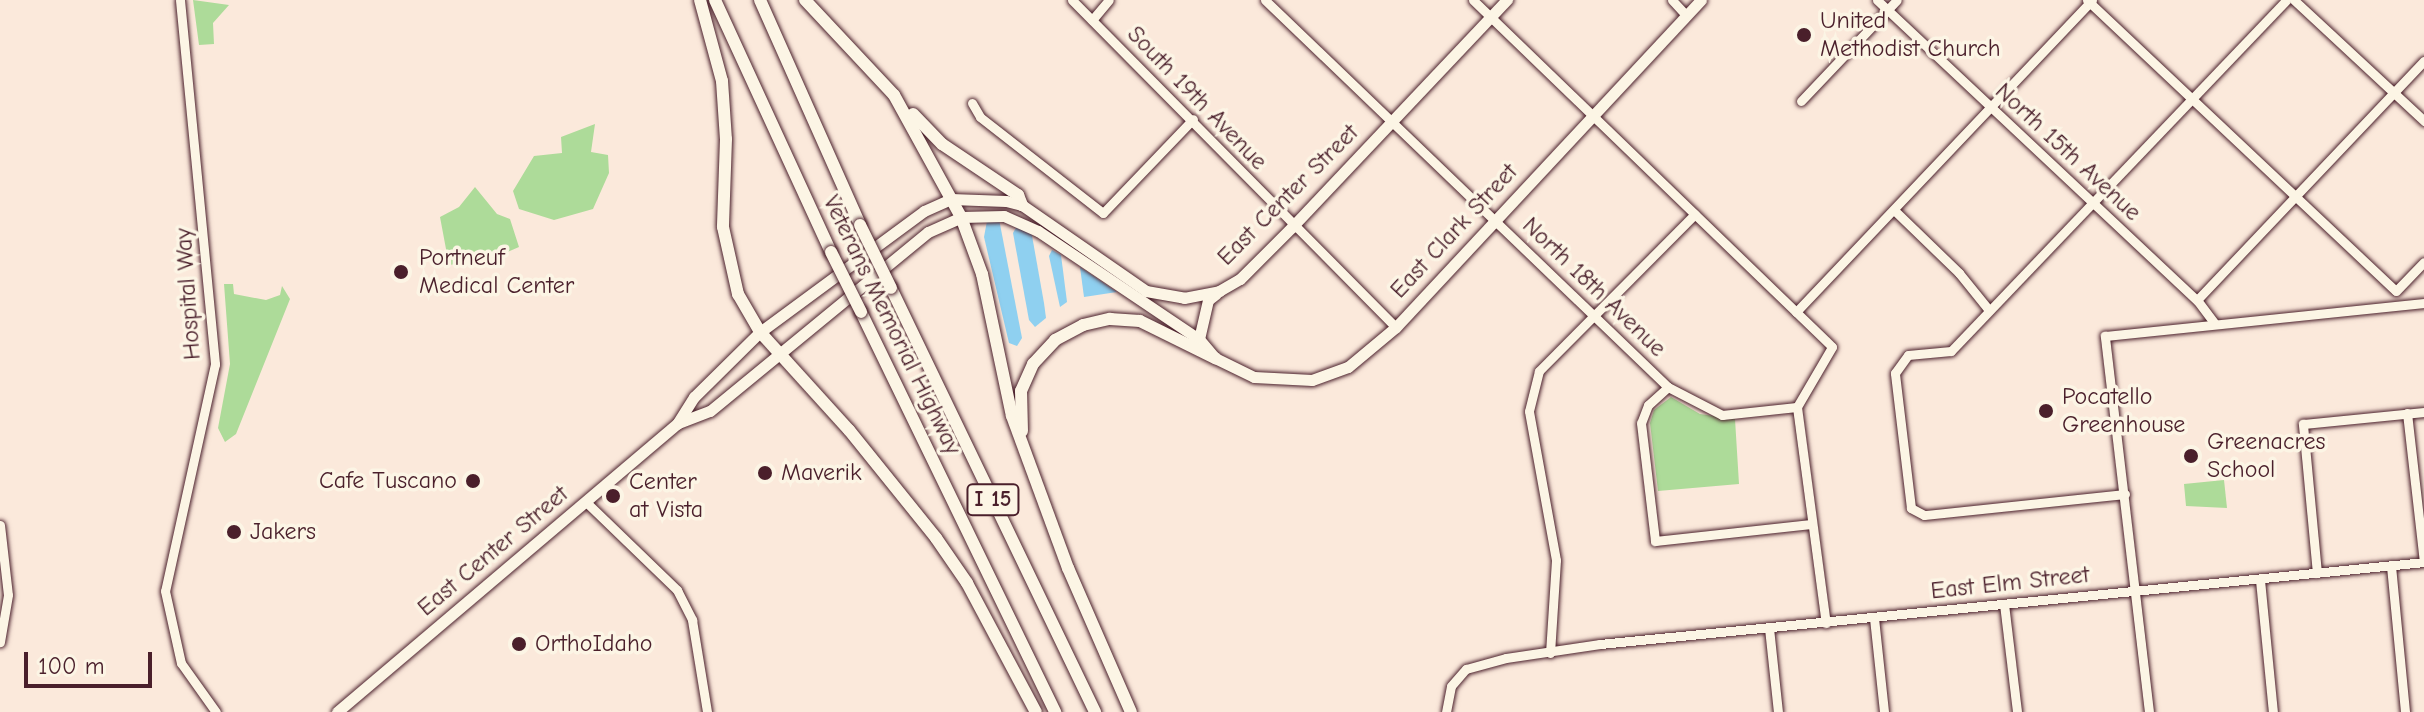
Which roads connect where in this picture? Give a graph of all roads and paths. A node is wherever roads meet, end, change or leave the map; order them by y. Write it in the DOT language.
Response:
graph roads {
  1 [pos="180,0"];
  2 [pos="700,0"];
  3 [pos="715,0"];
  4 [pos="760,0"];
  5 [pos="805,0"];
  6 [pos="1072,0"];
  7 [pos="1109,0"];
  8 [pos="1265,0"];
  9 [pos="1473,0"];
  10 [pos="1507,0"];
  11 [pos="1672,0"];
  12 [pos="1701,0"];
  13 [pos="1877,0"];
  14 [pos="1897,0"];
  15 [pos="2286,0"];
  16 [pos="2294,0"];
  17 [pos="2090,1"];
  18 [pos="1887,10"];
  19 [pos="1686,15"];
  20 [pos="1491,17"];
  21 [pos="1092,20"];
  22 [pos="2424,61"];
  23 [pos="2394,93"];
  24 [pos="894,95"];
  25 [pos="2192,99"];
  26 [pos="1801,101"];
  27 [pos="972,103"];
  28 [pos="1991,107"];
  29 [pos="1592,114"];
  30 [pos="1193,119"];
  31 [pos="2424,121"];
  32 [pos="1389,123"];
  33 [pos="2295,196"];
  34 [pos="951,199"];
  35 [pos="2093,202"];
  36 [pos="1022,205"];
  37 [pos="1894,210"];
  38 [pos="1695,214"];
  39 [pos="961,217"];
  40 [pos="1495,219"];
  41 [pos="1292,227"];
  42 [pos="2424,262"];
  43 [pos="1219,291"];
  44 [pos="2396,291"];
  45 [pos="2197,300"];
  46 [pos="2424,303"];
  47 [pos="2398,305"];
  48 [pos="1989,310"];
  49 [pos="1796,312"];
  50 [pos="1598,315"];
  51 [pos="2215,324"];
  52 [pos="1396,327"];
  53 [pos="760,332"];
  54 [pos="1199,339"];
  55 [pos="778,350"];
  56 [pos="1215,358"];
  57 [pos="1668,387"];
  58 [pos="1797,407"];
  59 [pos="2424,412"];
  60 [pos="2407,413"];
  61 [pos="677,424"];
  62 [pos="1024,446"];
  63 [pos="2125,494"];
  64 [pos="586,502"];
  65 [pos="1811,524"];
  66 [pos="0,525"];
  67 [pos="2424,562"];
  68 [pos="2391,566"];
  69 [pos="2317,573"];
  70 [pos="2260,580"];
  71 [pos="2138,592"];
  72 [pos="2004,604"];
  73 [pos="1874,618"];
  74 [pos="1826,623"];
  75 [pos="1769,628"];
  76 [pos="0,642"];
  77 [pos="1550,653"];
  78 [pos="216,712"];
  79 [pos="337,712"];
  80 [pos="707,712"];
  81 [pos="1036,712"];
  82 [pos="1055,712"];
  83 [pos="1095,712"];
  84 [pos="1131,712"];
  85 [pos="1446,712"];
  86 [pos="1778,712"];
  87 [pos="1884,712"];
  88 [pos="2017,712"];
  89 [pos="2149,712"];
  90 [pos="2273,712"];
  91 [pos="2405,712"];
  1 -- 78 [label="street, Hospital Way"];
  2 -- 53 [label="highway"];
  3 -- 82 [label="highway, Veterans Memorial Highway / I 15, bridge"];
  4 -- 83 [label="highway, Veterans Memorial Highway / I 15, bridge"];
  5 -- 24 [label="highway"];
  6 -- 21 [label="street, South 19th Avenue"];
  7 -- 21 [label="street"];
  8 -- 32 [label="street, North 18th Avenue"];
  9 -- 20 [label="street"];
  10 -- 20 [label="main road, East Center Street"];
  11 -- 19 [label="street"];
  12 -- 19 [label="main road, East Clark Street"];
  13 -- 18 [label="street, North 15th Avenue"];
  14 -- 18 [label="street"];
  15 -- 25 [label="street"];
  16 -- 23 [label="street"];
  17 -- 25 [label="street"];
  17 -- 28 [label="street"];
  18 -- 26 [label="street"];
  18 -- 28 [label="street, North 15th Avenue"];
  19 -- 29 [label="main road, East Clark Street"];
  20 -- 29 [label="street"];
  20 -- 32 [label="main road, East Center Street"];
  21 -- 30 [label="street, South 19th Avenue"];
  22 -- 23 [label="street"];
  23 -- 31 [label="street"];
  23 -- 33 [label="street"];
  24 -- 34 [label="highway"];
  24 -- 36 [label="highway"];
  25 -- 33 [label="street"];
  25 -- 35 [label="street"];
  27 -- 30 [label="street"];
  28 -- 35 [label="street, North 15th Avenue"];
  28 -- 37 [label="street"];
  29 -- 38 [label="street"];
  29 -- 40 [label="main road, East Clark Street"];
  30 -- 41 [label="street, South 19th Avenue"];
  32 -- 40 [label="street, North 18th Avenue"];
  32 -- 41 [label="main road, East Center Street"];
  33 -- 44 [label="street"];
  33 -- 45 [label="street"];
  34 -- 36 [label="main road, East Center Street"];
  34 -- 39 [label="highway"];
  34 -- 53 [label="main road, East Center Street"];
  35 -- 45 [label="street, North 15th Avenue"];
  35 -- 48 [label="street"];
  36 -- 43 [label="main road, East Center Street"];
  37 -- 48 [label="street"];
  37 -- 49 [label="street"];
  38 -- 49 [label="street"];
  38 -- 50 [label="street"];
  39 -- 54 [label="main road, East Center Street"];
  39 -- 55 [label="main road, East Center Street"];
  39 -- 62 [label="highway"];
  40 -- 50 [label="street, North 18th Avenue"];
  40 -- 52 [label="main road, East Clark Street"];
  41 -- 43 [label="main road, East Center Street"];
  41 -- 52 [label="street, South 19th Avenue"];
  42 -- 44 [label="street"];
  43 -- 54 [label="main road"];
  44 -- 47 [label="street"];
  45 -- 51 [label="street, North 15th Avenue"];
  46 -- 47 [label="street"];
  47 -- 51 [label="street"];
  48 -- 63 [label="street"];
  49 -- 58 [label="street"];
  50 -- 57 [label="street, North 18th Avenue"];
  50 -- 77 [label="street"];
  51 -- 63 [label="street"];
  52 -- 56 [label="main road, East Clark Street"];
  53 -- 55 [label="highway"];
  53 -- 61 [label="main road, East Center Street"];
  54 -- 56 [label="main road, East Clark Street"];
  55 -- 61 [label="main road, East Center Street"];
  55 -- 81 [label="highway"];
  56 -- 62 [label="highway"];
  57 -- 58 [label="street, North 18th Avenue"];
  57 -- 65 [label="street"];
  58 -- 65 [label="street"];
  59 -- 60 [label="street"];
  60 -- 67 [label="street"];
  60 -- 69 [label="street"];
  61 -- 64 [label="main road, East Center Street"];
  62 -- 84 [label="highway"];
  63 -- 71 [label="street"];
  64 -- 79 [label="main road, East Center Street"];
  64 -- 80 [label="street"];
  65 -- 74 [label="street"];
  66 -- 76 [label="street"];
  67 -- 68 [label="street, East Elm Street"];
  68 -- 69 [label="street, East Elm Street"];
  68 -- 91 [label="street"];
  69 -- 70 [label="street, East Elm Street"];
  70 -- 71 [label="street, East Elm Street"];
  70 -- 90 [label="street"];
  71 -- 72 [label="street, East Elm Street"];
  71 -- 89 [label="street"];
  72 -- 73 [label="street, East Elm Street"];
  72 -- 88 [label="street"];
  73 -- 74 [label="street, East Elm Street"];
  73 -- 87 [label="street"];
  74 -- 75 [label="street, East Elm Street"];
  75 -- 77 [label="street, East Elm Street"];
  75 -- 86 [label="street"];
  77 -- 85 [label="street, East Elm Street"];
}
